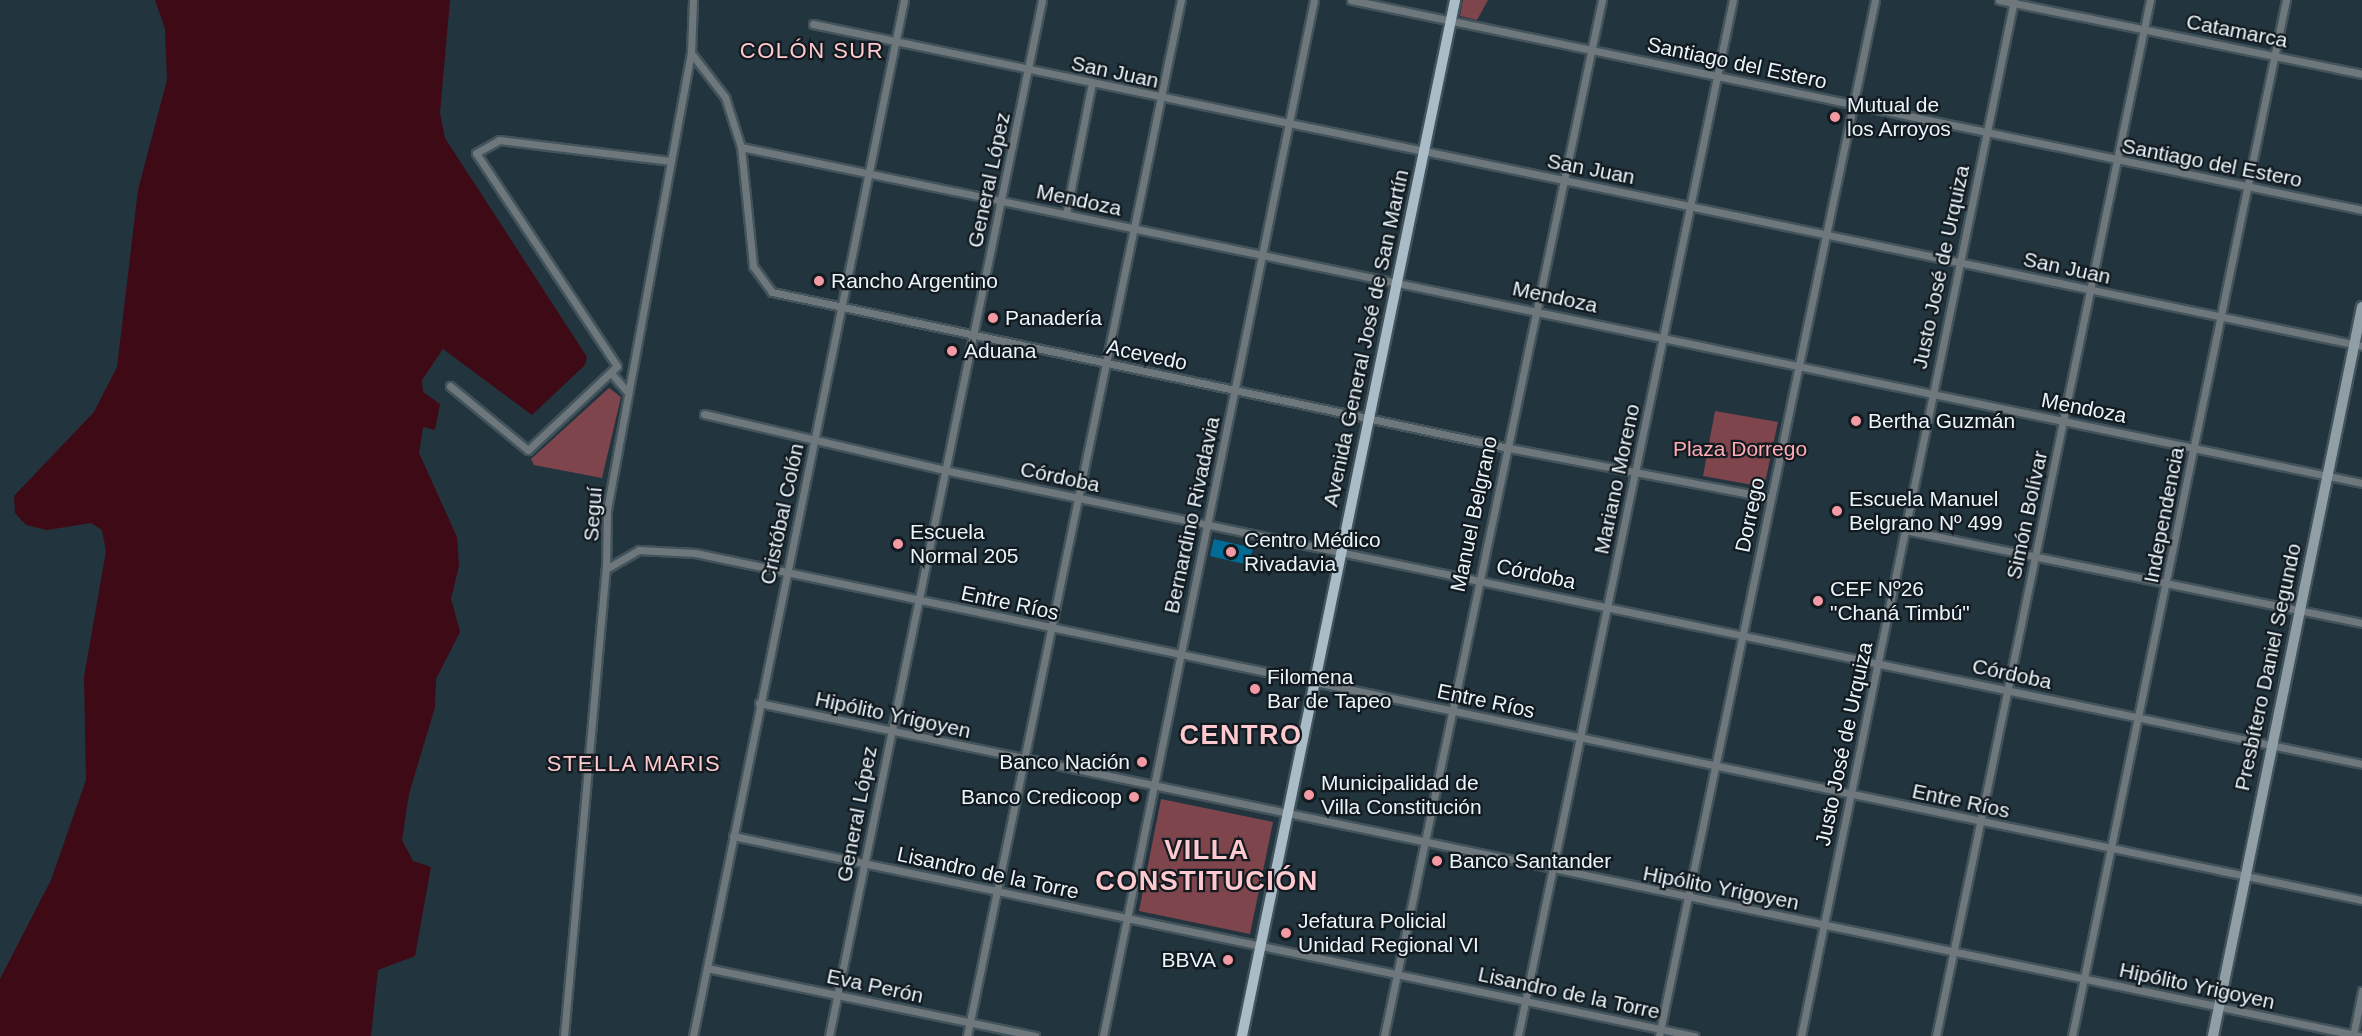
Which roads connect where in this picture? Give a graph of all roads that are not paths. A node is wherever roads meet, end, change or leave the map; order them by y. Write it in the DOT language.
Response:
graph roads {
  1 [pos="693,0"];
  2 [pos="904,0"];
  3 [pos="1042,0"];
  4 [pos="1181,0"];
  5 [pos="1314,0"];
  6 [pos="1351,0"];
  7 [pos="1455,0"];
  8 [pos="1602,0"];
  9 [pos="1733,0"];
  10 [pos="1875,0"];
  11 [pos="1999,0"];
  12 [pos="2150,0"];
  13 [pos="2286,0"];
  14 [pos="2013,2"];
  15 [pos="1451,22"];
  16 [pos="813,24"];
  17 [pos="2145,30"];
  18 [pos="896,42"];
  19 [pos="1593,51"];
  20 [pos="692,53"];
  21 [pos="2275,56"];
  22 [pos="1029,70"];
  23 [pos="1717,74"];
  24 [pos="2362,74"];
  25 [pos="1092,83"];
  26 [pos="1161,98"];
  27 [pos="1853,103"];
  28 [pos="1291,123"];
  29 [pos="1986,134"];
  30 [pos="741,147"];
  31 [pos="1424,151"];
  32 [pos="671,161"];
  33 [pos="2117,161"];
  34 [pos="868,172"];
  35 [pos="1561,180"];
  36 [pos="2246,187"];
  37 [pos="1000,201"];
  38 [pos="1690,205"];
  39 [pos="2362,210"];
  40 [pos="1066,214"];
  41 [pos="1134,228"];
  42 [pos="1825,233"];
  43 [pos="1262,254"];
  44 [pos="1959,263"];
  45 [pos="1398,280"];
  46 [pos="2091,290"];
  47 [pos="2362,307"];
  48 [pos="840,309"];
  49 [pos="1534,310"];
  50 [pos="2221,317"];
  51 [pos="974,336"];
  52 [pos="1663,337"];
  53 [pos="2358,346"];
  54 [pos="1105,364"];
  55 [pos="1798,365"];
  56 [pos="610,373"];
  57 [pos="450,386"];
  58 [pos="626,390"];
  59 [pos="1236,390"];
  60 [pos="1930,395"];
  61 [pos="704,414"];
  62 [pos="1371,418"];
  63 [pos="2065,420"];
  64 [pos="814,442"];
  65 [pos="1504,447"];
  66 [pos="2195,447"];
  67 [pos="944,470"];
  68 [pos="1637,471"];
  69 [pos="2329,477"];
  70 [pos="2362,483"];
  71 [pos="1078,497"];
  72 [pos="1771,498"];
  73 [pos="1205,525"];
  74 [pos="1905,530"];
  75 [pos="1342,552"];
  76 [pos="2035,556"];
  77 [pos="606,569"];
  78 [pos="786,573"];
  79 [pos="1478,579"];
  80 [pos="2168,583"];
  81 [pos="916,601"];
  82 [pos="1606,606"];
  83 [pos="2301,610"];
  84 [pos="2362,623"];
  85 [pos="1051,629"];
  86 [pos="1742,634"];
  87 [pos="1180,655"];
  88 [pos="1877,663"];
  89 [pos="1316,681"];
  90 [pos="2007,690"];
  91 [pos="759,703"];
  92 [pos="1451,711"];
  93 [pos="2138,718"];
  94 [pos="891,732"];
  95 [pos="1581,737"];
  96 [pos="2271,745"];
  97 [pos="1022,760"];
  98 [pos="2362,764"];
  99 [pos="1715,766"];
  100 [pos="1155,784"];
  101 [pos="1850,793"];
  102 [pos="1288,813"];
  103 [pos="1980,822"];
  104 [pos="733,836"];
  105 [pos="1424,841"];
  106 [pos="2114,851"];
  107 [pos="864,864"];
  108 [pos="1555,870"];
  109 [pos="2244,877"];
  110 [pos="997,889"];
  111 [pos="1687,898"];
  112 [pos="2362,900"];
  113 [pos="1126,921"];
  114 [pos="1825,925"];
  115 [pos="1261,949"];
  116 [pos="1954,952"];
  117 [pos="707,968"];
  118 [pos="1398,976"];
  119 [pos="2084,979"];
  120 [pos="2362,991"];
  121 [pos="837,995"];
  122 [pos="1525,1000"];
  123 [pos="2219,1008"];
  124 [pos="970,1023"];
  125 [pos="1659,1032"];
  126 [pos="564,1036"];
  127 [pos="693,1036"];
  128 [pos="829,1036"];
  129 [pos="968,1036"];
  130 [pos="1035,1036"];
  131 [pos="1103,1036"];
  132 [pos="1242,1036"];
  133 [pos="1384,1036"];
  134 [pos="1518,1036"];
  135 [pos="1694,1036"];
  136 [pos="1801,1036"];
  137 [pos="1936,1036"];
  138 [pos="2072,1036"];
  139 [pos="2213,1036"];
  140 [pos="2355,1036"];
  1 -- 20 [label="street, Seguí"];
  2 -- 18 [label="street, Cristóbal Colón"];
  3 -- 22 [label="street, General López"];
  4 -- 26 [label="street"];
  5 -- 28 [label="street, Bernardino Rivadavia"];
  6 -- 15 [label="street, Santiago del Estero"];
  7 -- 15 [label="main road, Avenida General José de San Martín"];
  8 -- 19 [label="street, Manuel Belgrano"];
  9 -- 23 [label="street, Mariano Moreno"];
  10 -- 27 [label="street, Dorrego"];
  11 -- 14 [label="street, Catamarca"];
  12 -- 17 [label="street, Simón Bolívar"];
  13 -- 21 [label="street, Independencia"];
  14 -- 17 [label="street, Catamarca"];
  14 -- 29 [label="street, Justo José de Urquiza"];
  15 -- 19 [label="street, Santiago del Estero"];
  15 -- 31 [label="main road, Avenida General José de San Martín"];
  16 -- 18 [label="street, San Juan"];
  17 -- 21 [label="street, Catamarca"];
  17 -- 33 [label="street, Simón Bolívar"];
  18 -- 22 [label="street, San Juan"];
  18 -- 34 [label="street, Cristóbal Colón"];
  19 -- 23 [label="street, Santiago del Estero"];
  19 -- 35 [label="street, Manuel Belgrano"];
  20 -- 30 [label="street, Acevedo"];
  20 -- 32 [label="street, Seguí"];
  21 -- 24 [label="street, Catamarca"];
  21 -- 36 [label="street, Independencia"];
  22 -- 25 [label="street, San Juan"];
  22 -- 37 [label="street, General López"];
  23 -- 27 [label="street, Santiago del Estero"];
  23 -- 38 [label="street, Mariano Moreno"];
  25 -- 26 [label="street, San Juan"];
  25 -- 40 [label="street"];
  26 -- 28 [label="street, San Juan"];
  26 -- 41 [label="street"];
  27 -- 29 [label="street, Santiago del Estero"];
  27 -- 42 [label="street, Dorrego"];
  28 -- 31 [label="street, San Juan"];
  28 -- 43 [label="street, Bernardino Rivadavia"];
  29 -- 33 [label="street, Santiago del Estero"];
  29 -- 44 [label="street, Justo José de Urquiza"];
  30 -- 34 [label="street, Mendoza"];
  30 -- 48 [label="street, Acevedo"];
  31 -- 35 [label="street, San Juan"];
  31 -- 45 [label="main road, Avenida General José de San Martín"];
  32 -- 56 [label="street"];
  32 -- 58 [label="street, Seguí"];
  33 -- 36 [label="street, Santiago del Estero"];
  33 -- 46 [label="street, Simón Bolívar"];
  34 -- 37 [label="street, Mendoza"];
  34 -- 48 [label="street, Cristóbal Colón"];
  35 -- 38 [label="street, San Juan"];
  35 -- 49 [label="street, Manuel Belgrano"];
  36 -- 39 [label="street, Santiago del Estero"];
  36 -- 50 [label="street, Independencia"];
  37 -- 40 [label="street, Mendoza"];
  37 -- 51 [label="street, General López"];
  38 -- 42 [label="street, San Juan"];
  38 -- 52 [label="street, Mariano Moreno"];
  40 -- 41 [label="street, Mendoza"];
  41 -- 43 [label="street, Mendoza"];
  41 -- 54 [label="street"];
  42 -- 44 [label="street, San Juan"];
  42 -- 55 [label="street, Dorrego"];
  43 -- 45 [label="street, Mendoza"];
  43 -- 59 [label="street, Bernardino Rivadavia"];
  44 -- 46 [label="street, San Juan"];
  44 -- 60 [label="street, Justo José de Urquiza"];
  45 -- 49 [label="street, Mendoza"];
  45 -- 62 [label="main road, Avenida General José de San Martín"];
  46 -- 50 [label="street, San Juan"];
  46 -- 63 [label="street, Simón Bolívar"];
  47 -- 53 [label="main road, Presbítero Daniel Segundo"];
  48 -- 51 [label="street, Acevedo"];
  48 -- 64 [label="street, Cristóbal Colón"];
  49 -- 52 [label="street, Mendoza"];
  49 -- 65 [label="street, Manuel Belgrano"];
  50 -- 53 [label="street, San Juan"];
  50 -- 66 [label="street, Independencia"];
  51 -- 54 [label="street, Acevedo"];
  51 -- 67 [label="street, General López"];
  52 -- 55 [label="street, Mendoza"];
  52 -- 68 [label="street, Mariano Moreno"];
  53 -- 69 [label="main road, Presbítero Daniel Segundo"];
  54 -- 59 [label="street, Acevedo"];
  54 -- 71 [label="street"];
  55 -- 60 [label="street, Mendoza"];
  55 -- 72 [label="street, Dorrego"];
  56 -- 57 [label="street"];
  56 -- 58 [label="street"];
  58 -- 77 [label="street, Seguí"];
  59 -- 62 [label="street, Acevedo"];
  59 -- 73 [label="street, Bernardino Rivadavia"];
  60 -- 63 [label="street, Mendoza"];
  60 -- 74 [label="street, Justo José de Urquiza"];
  61 -- 64 [label="street, Córdoba"];
  62 -- 65 [label="street, Acevedo"];
  62 -- 75 [label="main road, Avenida General José de San Martín"];
  63 -- 66 [label="street, Mendoza"];
  63 -- 76 [label="street, Simón Bolívar"];
  64 -- 67 [label="street, Córdoba"];
  64 -- 78 [label="street, Cristóbal Colón"];
  65 -- 68 [label="street, Acevedo"];
  65 -- 79 [label="street, Manuel Belgrano"];
  66 -- 69 [label="street, Mendoza"];
  66 -- 80 [label="street, Independencia"];
  67 -- 71 [label="street, Córdoba"];
  67 -- 81 [label="street, General López"];
  68 -- 72 [label="street, Acevedo"];
  68 -- 82 [label="street, Mariano Moreno"];
  69 -- 70 [label="street, Mendoza"];
  69 -- 83 [label="main road, Presbítero Daniel Segundo"];
  71 -- 73 [label="street, Córdoba"];
  71 -- 85 [label="street"];
  72 -- 86 [label="street, Dorrego"];
  73 -- 75 [label="street, Córdoba"];
  73 -- 87 [label="street, Bernardino Rivadavia"];
  74 -- 76 [label="street"];
  74 -- 88 [label="street, Justo José de Urquiza"];
  75 -- 79 [label="street, Córdoba"];
  75 -- 89 [label="main road, Avenida General José de San Martín"];
  76 -- 80 [label="street"];
  76 -- 90 [label="street, Simón Bolívar"];
  77 -- 78 [label="street, Entre Ríos"];
  77 -- 126 [label="street, Seguí"];
  78 -- 81 [label="street, Entre Ríos"];
  78 -- 91 [label="street, Cristóbal Colón"];
  79 -- 82 [label="street, Córdoba"];
  79 -- 92 [label="street, Manuel Belgrano"];
  80 -- 83 [label="street"];
  80 -- 93 [label="street, Independencia"];
  81 -- 85 [label="street, Entre Ríos"];
  81 -- 94 [label="street, General López"];
  82 -- 86 [label="street, Córdoba"];
  82 -- 95 [label="street, Mariano Moreno"];
  83 -- 84 [label="street"];
  83 -- 96 [label="main road, Presbítero Daniel Segundo"];
  85 -- 87 [label="street, Entre Ríos"];
  85 -- 97 [label="street"];
  86 -- 88 [label="street, Córdoba"];
  86 -- 99 [label="street, Dorrego"];
  87 -- 89 [label="street, Entre Ríos"];
  87 -- 100 [label="street, Bernardino Rivadavia"];
  88 -- 90 [label="street, Córdoba"];
  88 -- 101 [label="street, Justo José de Urquiza"];
  89 -- 92 [label="street, Entre Ríos"];
  89 -- 102 [label="main road, Avenida General José de San Martín"];
  90 -- 93 [label="street, Córdoba"];
  90 -- 103 [label="street, Simón Bolívar"];
  91 -- 94 [label="street, Hipólito Yrigoyen"];
  91 -- 104 [label="street, Cristóbal Colón"];
  92 -- 95 [label="street, Entre Ríos"];
  92 -- 105 [label="street, Manuel Belgrano"];
  93 -- 96 [label="street, Córdoba"];
  93 -- 106 [label="street, Independencia"];
  94 -- 97 [label="street, Hipólito Yrigoyen"];
  94 -- 107 [label="street, General López"];
  95 -- 99 [label="street, Entre Ríos"];
  95 -- 108 [label="street, Mariano Moreno"];
  96 -- 98 [label="street, Córdoba"];
  96 -- 109 [label="main road, Presbítero Daniel Segundo"];
  97 -- 100 [label="street, Hipólito Yrigoyen"];
  97 -- 110 [label="street"];
  99 -- 101 [label="street, Entre Ríos"];
  99 -- 111 [label="street, Dorrego"];
  100 -- 102 [label="street, Hipólito Yrigoyen"];
  100 -- 113 [label="street, Bernardino Rivadavia"];
  101 -- 103 [label="street, Entre Ríos"];
  101 -- 114 [label="street, Justo José de Urquiza"];
  102 -- 105 [label="street, Hipólito Yrigoyen"];
  102 -- 115 [label="main road, Avenida General José de San Martín"];
  103 -- 106 [label="street, Entre Ríos"];
  103 -- 116 [label="street, Simón Bolívar"];
  104 -- 107 [label="street, Lisandro de la Torre"];
  104 -- 117 [label="street, Cristóbal Colón"];
  105 -- 108 [label="street, Hipólito Yrigoyen"];
  105 -- 118 [label="street, Manuel Belgrano"];
  106 -- 109 [label="street, Entre Ríos"];
  106 -- 119 [label="street, Independencia"];
  107 -- 110 [label="street, Lisandro de la Torre"];
  107 -- 121 [label="street, General López"];
  108 -- 111 [label="street, Hipólito Yrigoyen"];
  108 -- 122 [label="street, Mariano Moreno"];
  109 -- 112 [label="street, Entre Ríos"];
  109 -- 123 [label="main road, Presbítero Daniel Segundo"];
  110 -- 113 [label="street, Lisandro de la Torre"];
  110 -- 124 [label="street"];
  111 -- 114 [label="street, Hipólito Yrigoyen"];
  111 -- 125 [label="street, Dorrego"];
  113 -- 115 [label="street, Lisandro de la Torre"];
  113 -- 131 [label="street, Bernardino Rivadavia"];
  114 -- 116 [label="street, Hipólito Yrigoyen"];
  114 -- 136 [label="street, Justo José de Urquiza"];
  115 -- 118 [label="street, Lisandro de la Torre"];
  115 -- 132 [label="main road, Avenida General José de San Martín"];
  116 -- 119 [label="street, Hipólito Yrigoyen"];
  116 -- 137 [label="street, Simón Bolívar"];
  117 -- 121 [label="street, Eva Perón"];
  117 -- 127 [label="street, Cristóbal Colón"];
  118 -- 122 [label="street, Lisandro de la Torre"];
  118 -- 133 [label="street, Manuel Belgrano"];
  119 -- 123 [label="street, Hipólito Yrigoyen"];
  119 -- 138 [label="street, Independencia"];
  120 -- 140 [label="street"];
  121 -- 124 [label="street, Eva Perón"];
  121 -- 128 [label="street, General López"];
  122 -- 125 [label="street, Lisandro de la Torre"];
  122 -- 134 [label="street, Mariano Moreno"];
  123 -- 139 [label="main road, Presbítero Daniel Segundo"];
  123 -- 140 [label="street, Hipólito Yrigoyen"];
  124 -- 129 [label="street"];
  124 -- 130 [label="street, Eva Perón"];
  125 -- 135 [label="street, Lisandro de la Torre"];
}
